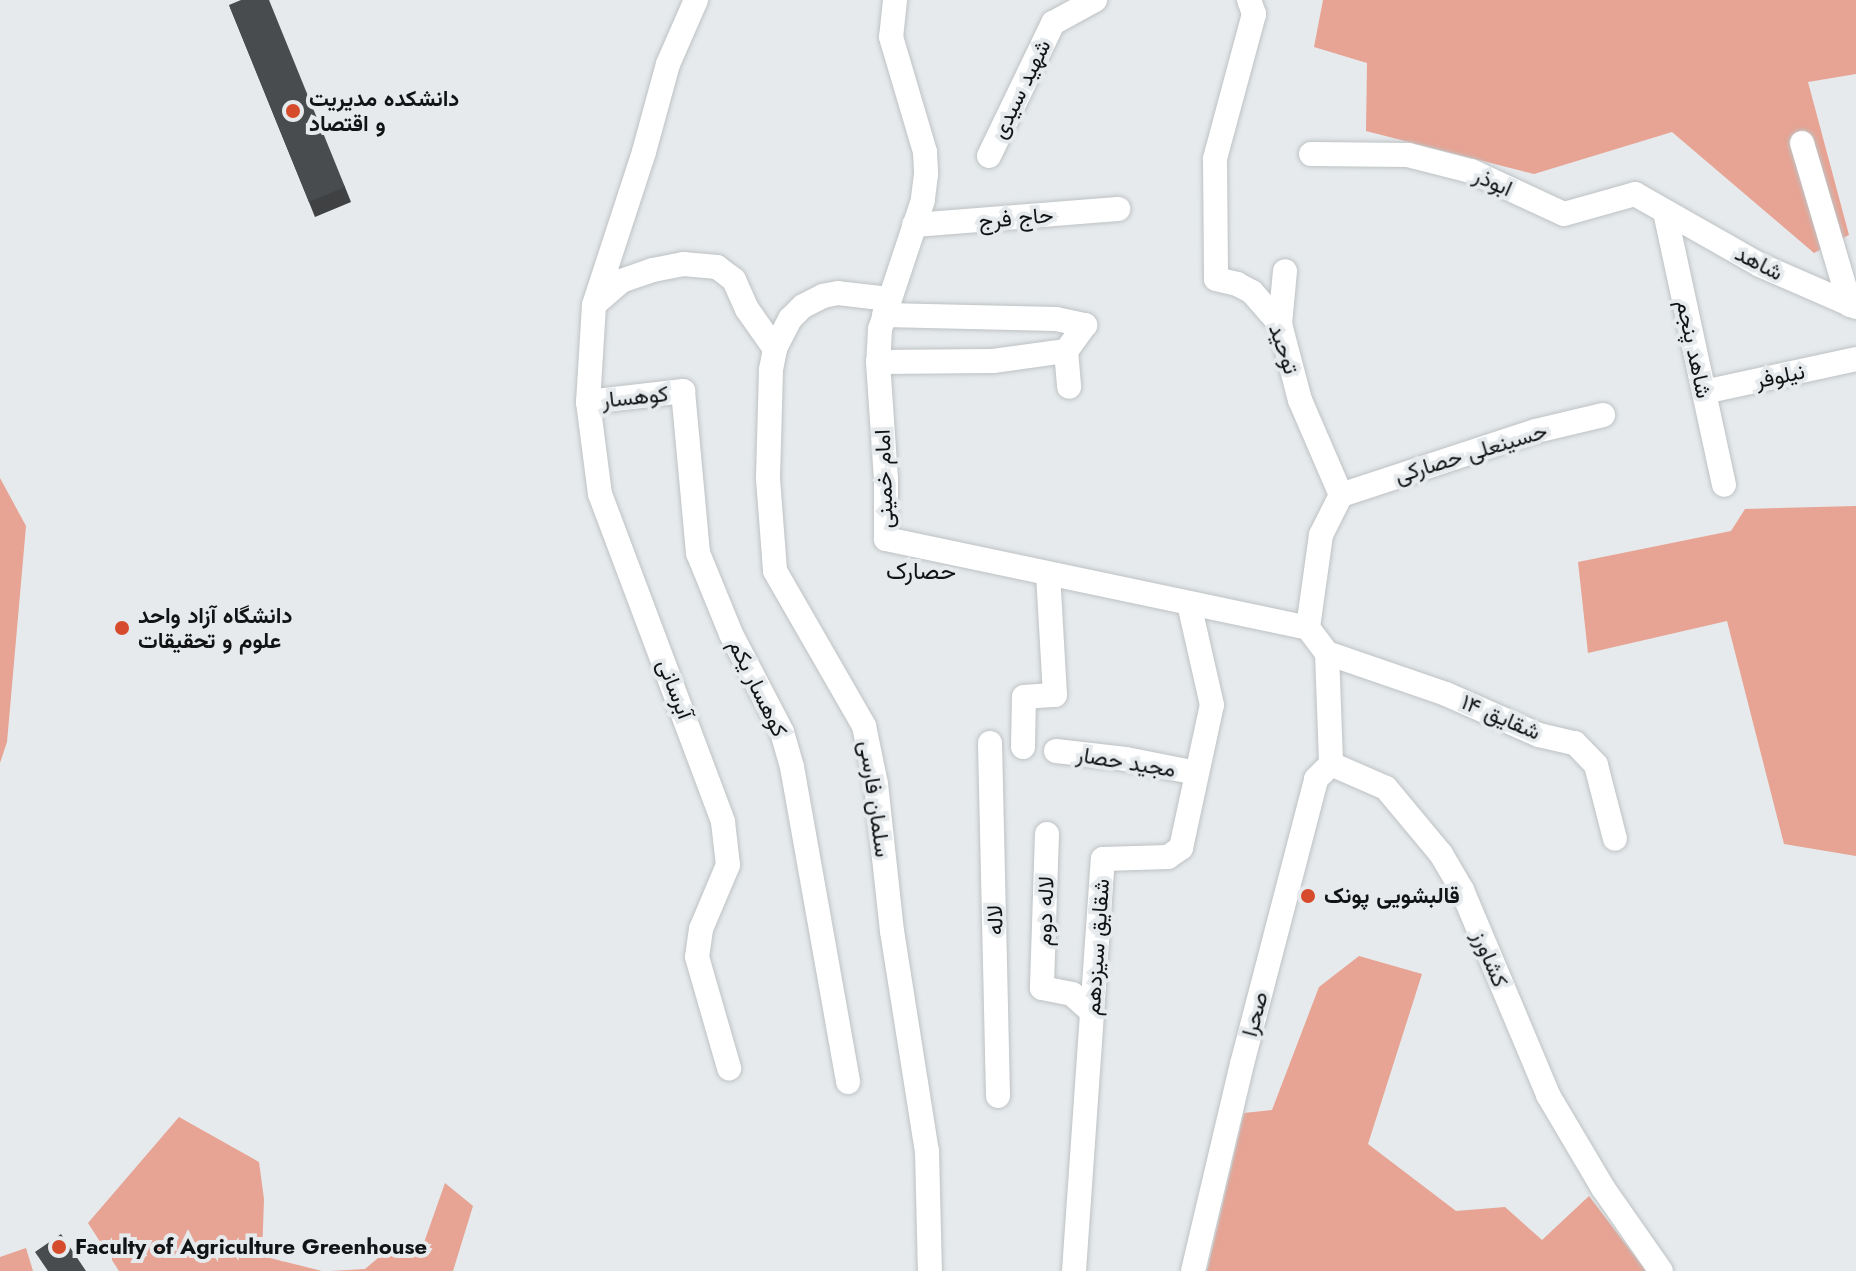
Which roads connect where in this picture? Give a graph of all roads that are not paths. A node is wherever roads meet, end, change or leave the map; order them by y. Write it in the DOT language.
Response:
graph roads {
  1 [pos="696,0"];
  2 [pos="895,0"];
  3 [pos="1095,0"];
  4 [pos="1249,0"];
  5 [pos="1802,143"];
  6 [pos="1311,154"];
  7 [pos="989,156"];
  8 [pos="1118,209"];
  9 [pos="1665,212"];
  10 [pos="914,225"];
  11 [pos="1285,271"];
  12 [pos="594,305"];
  13 [pos="1853,306"];
  14 [pos="886,307"];
  15 [pos="1280,324"];
  16 [pos="775,349"];
  17 [pos="1066,351"];
  18 [pos="1856,359"];
  19 [pos="878,362"];
  20 [pos="1069,387"];
  21 [pos="683,391"];
  22 [pos="1704,392"];
  23 [pos="588,402"];
  24 [pos="1603,415"];
  25 [pos="1724,485"];
  26 [pos="1341,495"];
  27 [pos="1048,575"];
  28 [pos="1189,604"];
  29 [pos="1308,628"];
  30 [pos="1327,653"];
  31 [pos="990,743"];
  32 [pos="1023,747"];
  33 [pos="1056,751"];
  34 [pos="1331,764"];
  35 [pos="1197,773"];
  36 [pos="1047,834"];
  37 [pos="1615,839"];
  38 [pos="1093,1013"];
  39 [pos="729,1068"];
  40 [pos="848,1082"];
  41 [pos="998,1096"];
  42 [pos="930,1271"];
  43 [pos="1074,1271"];
  44 [pos="1193,1271"];
  45 [pos="1661,1271"];
  1 -- 12 [label="street, آبرسانی"];
  2 -- 10 [label="street, امام خمینی"];
  3 -- 7 [label="street, شهید سیدی"];
  4 -- 15 [label="street, توحید"];
  5 -- 13 [label="street"];
  6 -- 9 [label="street, ابوذر"];
  8 -- 10 [label="street, حاج فرج"];
  9 -- 13 [label="street, شاهد"];
  9 -- 22 [label="street, شاهد پنجم"];
  10 -- 14 [label="street, امام خمینی"];
  11 -- 15 [label="street"];
  12 -- 16 [label="street"];
  12 -- 23 [label="street, آبرسانی"];
  14 -- 16 [label="street"];
  14 -- 17 [label="street"];
  14 -- 19 [label="street, امام خمینی"];
  15 -- 26 [label="street, توحید"];
  16 -- 42 [label="street, سلمان فارسی"];
  17 -- 19 [label="street"];
  17 -- 20 [label="street"];
  18 -- 22 [label="street, نیلوفر"];
  19 -- 27 [label="street, امام خمینی"];
  21 -- 23 [label="street, کوهسار"];
  21 -- 40 [label="street, کوهسار یکم"];
  22 -- 25 [label="street, شاهد پنجم"];
  23 -- 39 [label="street, آبرسانی"];
  24 -- 26 [label="street, حسینعلی حصارکی"];
  26 -- 29 [label="street"];
  27 -- 28 [label="street, امام خمینی"];
  27 -- 32 [label="street"];
  28 -- 29 [label="street, امام خمینی"];
  28 -- 35 [label="street, شقایق سیزدهم"];
  29 -- 30 [label="street"];
  30 -- 34 [label="street"];
  30 -- 37 [label="street, شقایق ۱۴"];
  31 -- 41 [label="street, لاله"];
  33 -- 35 [label="street, مجید حصار"];
  34 -- 44 [label="street, صحرا"];
  34 -- 45 [label="street, کشاورز"];
  35 -- 38 [label="street, شقایق سیزدهم"];
  36 -- 38 [label="street, لاله دوم"];
  38 -- 43 [label="street, شقایق سیزدهم"];
}
